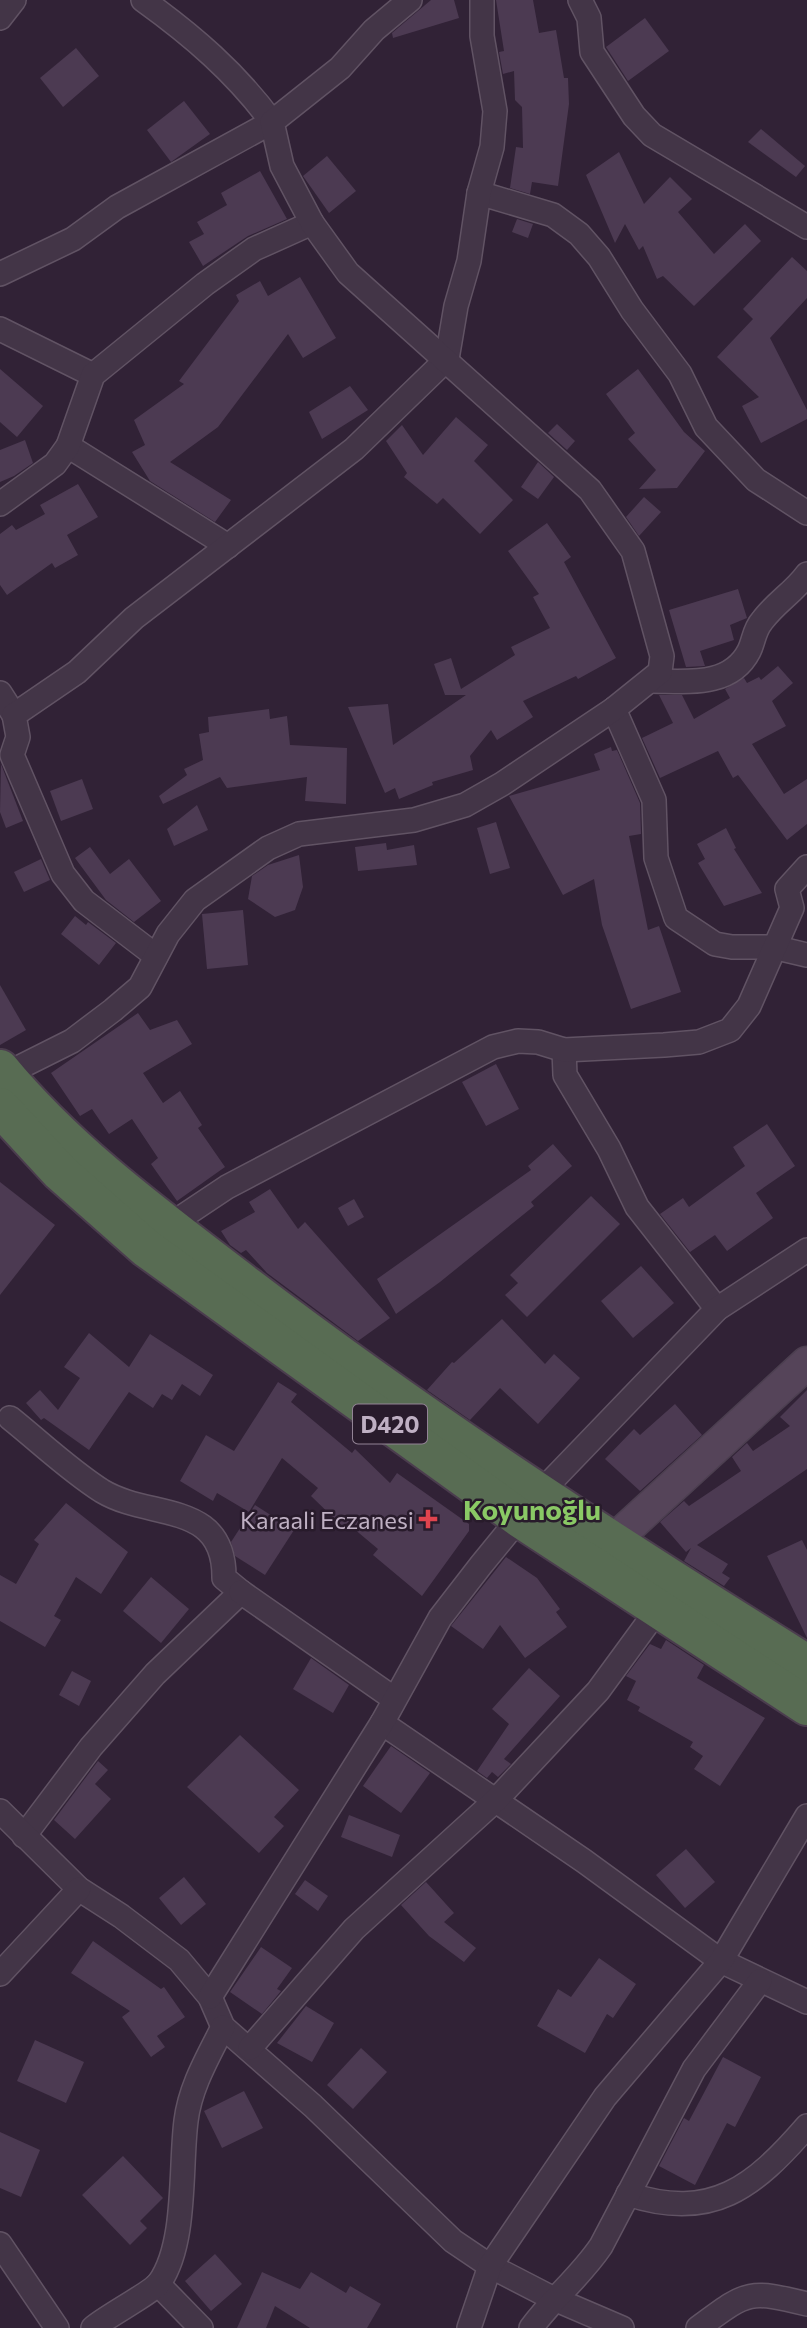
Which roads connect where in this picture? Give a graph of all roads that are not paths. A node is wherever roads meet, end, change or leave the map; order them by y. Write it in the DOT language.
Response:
graph roads {
  1 [pos="14,0"];
  2 [pos="144,0"];
  3 [pos="410,0"];
  4 [pos="482,0"];
  5 [pos="580,0"];
  6 [pos="0,18"];
  7 [pos="272,122"];
  8 [pos="480,193"];
  9 [pos="312,223"];
  10 [pos="807,228"];
  11 [pos="0,274"];
  12 [pos="0,329"];
  13 [pos="447,359"];
  14 [pos="93,375"];
  15 [pos="68,446"];
  16 [pos="0,503"];
  17 [pos="807,513"];
  18 [pos="228,547"];
  19 [pos="805,581"];
  20 [pos="651,681"];
  21 [pos="0,694"];
  22 [pos="614,709"];
  23 [pos="14,715"];
  24 [pos="807,867"];
  25 [pos="773,947"];
  26 [pos="807,955"];
  27 [pos="156,956"];
  28 [pos="564,1050"];
  29 [pos="1,1082"];
  30 [pos="157,1236"];
  31 [pos="807,1250"];
  32 [pos="717,1309"];
  33 [pos="807,1363"];
  34 [pos="10,1418"];
  35 [pos="530,1506"];
  36 [pos="612,1542"];
  37 [pos="240,1592"];
  38 [pos="658,1609"];
  39 [pos="807,1664"];
  40 [pos="393,1698"];
  41 [pos="807,1706"];
  42 [pos="382,1723"];
  43 [pos="497,1799"];
  44 [pos="0,1811"];
  45 [pos="807,1816"];
  46 [pos="24,1836"];
  47 [pos="79,1889"];
  48 [pos="721,1961"];
  49 [pos="0,1974"];
  50 [pos="760,1981"];
  51 [pos="210,1997"];
  52 [pos="807,2002"];
  53 [pos="223,2027"];
  54 [pos="250,2048"];
  55 [pos="807,2126"];
  56 [pos="628,2194"];
  57 [pos="0,2244"];
  58 [pos="490,2266"];
  59 [pos="158,2284"];
  60 [pos="552,2298"];
  61 [pos="807,2304"];
  62 [pos="57,2328"];
  63 [pos="93,2328"];
  64 [pos="201,2328"];
  65 [pos="469,2328"];
  66 [pos="531,2328"];
  67 [pos="622,2328"];
  68 [pos="698,2328"];
  1 -- 6 [label="street"];
  2 -- 7 [label="street"];
  3 -- 7 [label="street"];
  4 -- 8 [label="street"];
  5 -- 10 [label="street"];
  7 -- 9 [label="street"];
  7 -- 11 [label="street"];
  8 -- 13 [label="street"];
  8 -- 17 [label="street"];
  9 -- 13 [label="street"];
  9 -- 14 [label="street"];
  12 -- 14 [label="street"];
  13 -- 18 [label="street"];
  13 -- 20 [label="street"];
  14 -- 15 [label="street"];
  15 -- 16 [label="street"];
  15 -- 18 [label="street"];
  18 -- 23 [label="street"];
  19 -- 20 [label="street"];
  20 -- 22 [label="street"];
  21 -- 23 [label="street"];
  22 -- 25 [label="street"];
  22 -- 27 [label="street"];
  23 -- 27 [label="street"];
  24 -- 25 [label="street"];
  25 -- 26 [label="street"];
  25 -- 28 [label="street"];
  27 -- 29 [label="street"];
  28 -- 30 [label="street"];
  28 -- 32 [label="street"];
  29 -- 30 [label="highway, D420"];
  30 -- 35 [label="highway, D420"];
  31 -- 32 [label="street"];
  32 -- 35 [label="street"];
  33 -- 36 [label="street"];
  34 -- 37 [label="street"];
  35 -- 36 [label="highway, D420"];
  35 -- 38 [label="highway, D420"];
  35 -- 40 [label="street"];
  36 -- 39 [label="highway, D420"];
  37 -- 40 [label="street"];
  37 -- 46 [label="street"];
  38 -- 41 [label="highway, D420"];
  38 -- 43 [label="street"];
  40 -- 42 [label="street"];
  42 -- 43 [label="street"];
  42 -- 51 [label="street"];
  43 -- 48 [label="street"];
  43 -- 54 [label="street"];
  44 -- 46 [label="street"];
  45 -- 48 [label="street"];
  46 -- 47 [label="street"];
  47 -- 49 [label="street"];
  47 -- 51 [label="street"];
  48 -- 50 [label="street"];
  48 -- 58 [label="street"];
  50 -- 52 [label="street"];
  50 -- 56 [label="street"];
  51 -- 53 [label="street"];
  53 -- 54 [label="street"];
  53 -- 59 [label="street"];
  54 -- 58 [label="street"];
  55 -- 56 [label="street"];
  56 -- 60 [label="street"];
  57 -- 62 [label="street"];
  58 -- 60 [label="street"];
  58 -- 65 [label="street"];
  59 -- 63 [label="street"];
  59 -- 64 [label="street"];
  60 -- 66 [label="street"];
  60 -- 67 [label="street"];
  61 -- 68 [label="street"];
}
